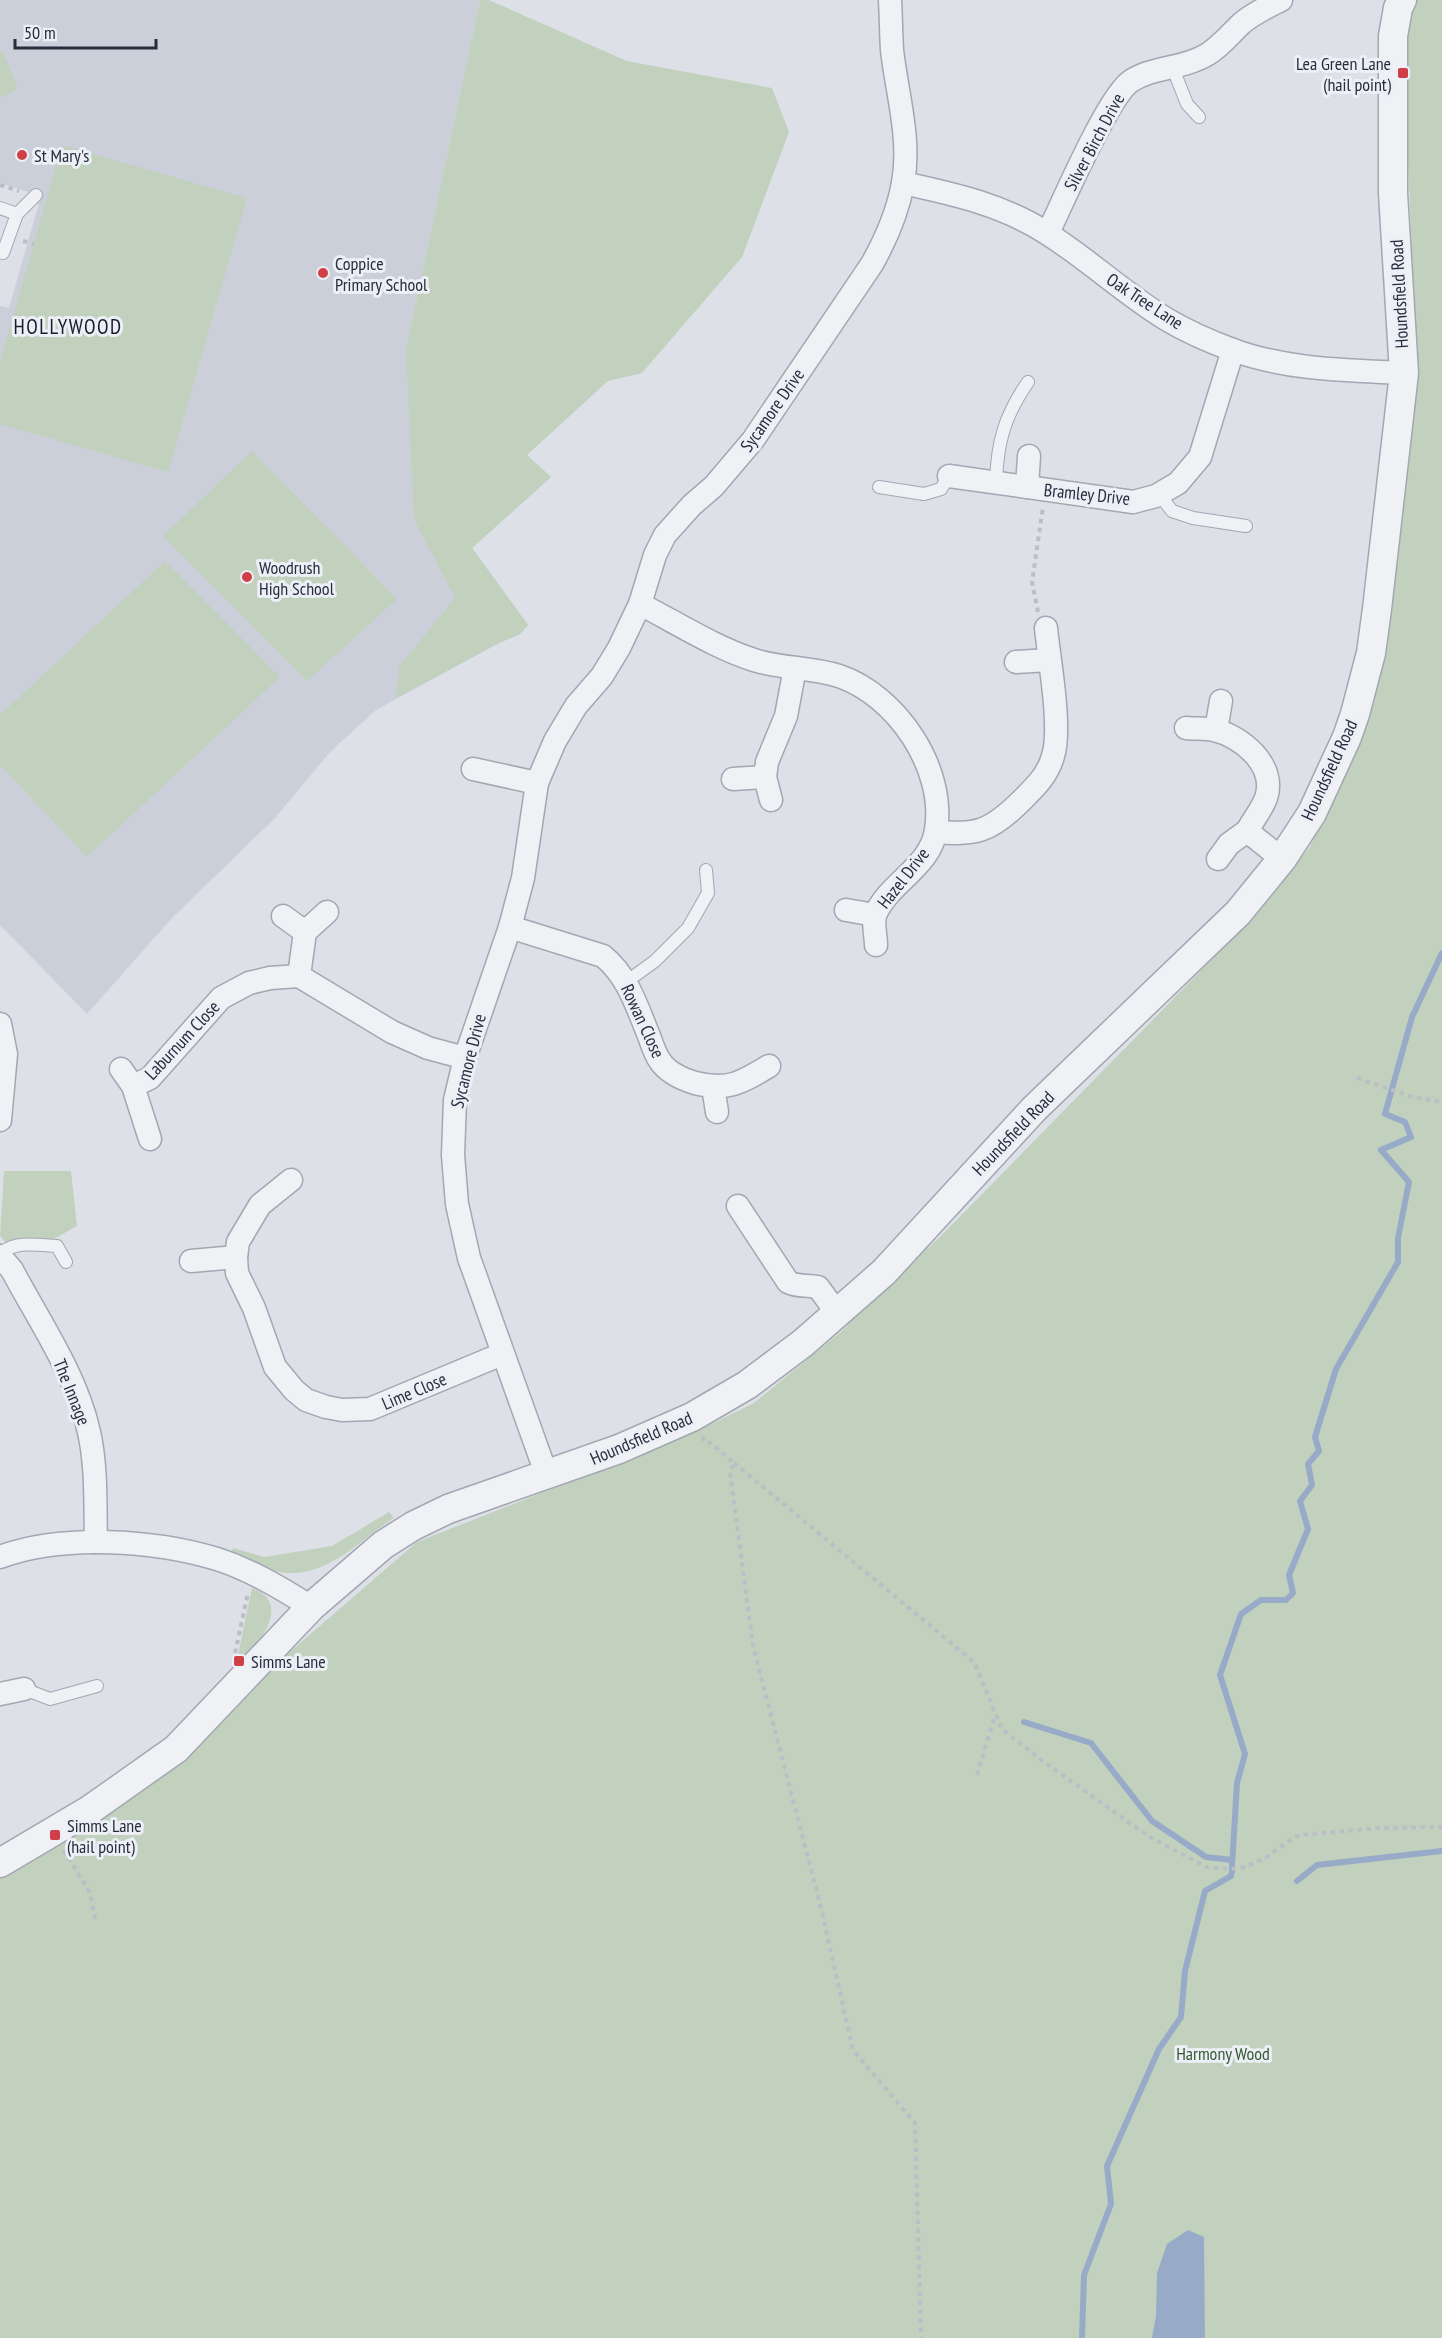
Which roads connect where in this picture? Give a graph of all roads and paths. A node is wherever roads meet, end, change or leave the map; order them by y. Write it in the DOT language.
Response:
graph roads {
  1 [pos="890,0"];
  2 [pos="1281,0"];
  3 [pos="1402,0"];
  4 [pos="1172,66"];
  5 [pos="1199,117"];
  6 [pos="903,183"];
  7 [pos="36,195"];
  8 [pos="0,208"];
  9 [pos="17,214"];
  10 [pos="1048,233"];
  11 [pos="3,253"];
  12 [pos="1233,350"];
  13 [pos="1404,373"];
  14 [pos="1028,382"];
  15 [pos="1029,456"];
  16 [pos="949,476"];
  17 [pos="996,483"];
  18 [pos="879,487"];
  19 [pos="1036,488"];
  20 [pos="1159,494"];
  21 [pos="1245,526"];
  22 [pos="640,604"];
  23 [pos="1046,628"];
  24 [pos="1049,660"];
  25 [pos="1016,662"];
  26 [pos="795,669"];
  27 [pos="1221,701"];
  28 [pos="1186,728"];
  29 [pos="1215,730"];
  30 [pos="473,769"];
  31 [pos="765,777"];
  32 [pos="733,779"];
  33 [pos="537,783"];
  34 [pos="771,800"];
  35 [pos="1247,831"];
  36 [pos="936,832"];
  37 [pos="1218,859"];
  38 [pos="1282,859"];
  39 [pos="706,870"];
  40 [pos="846,910"];
  41 [pos="327,912"];
  42 [pos="875,915"];
  43 [pos="283,916"];
  44 [pos="510,927"];
  45 [pos="305,932"];
  46 [pos="876,945"];
  47 [pos="299,976"];
  48 [pos="626,982"];
  49 [pos="0,1024"];
  50 [pos="465,1058"];
  51 [pos="769,1066"];
  52 [pos="1357,1078"];
  53 [pos="713,1087"];
  54 [pos="1442,1102"];
  55 [pos="717,1112"];
  56 [pos="0,1120"];
  57 [pos="150,1139"];
  58 [pos="291,1180"];
  59 [pos="738,1206"];
  60 [pos="0,1255"];
  61 [pos="236,1257"];
  62 [pos="191,1261"];
  63 [pos="66,1262"];
  64 [pos="837,1313"];
  65 [pos="502,1354"];
  66 [pos="705,1434"];
  67 [pos="734,1462"];
  68 [pos="547,1476"];
  69 [pos="96,1542"];
  70 [pos="0,1557"];
  71 [pos="252,1574"];
  72 [pos="311,1607"];
  73 [pos="97,1686"];
  74 [pos="24,1689"];
  75 [pos="0,1694"];
  76 [pos="226,1695"];
  77 [pos="995,1714"];
  78 [pos="977,1775"];
  79 [pos="1442,1827"];
  80 [pos="53,1832"];
  81 [pos="0,1863"];
  82 [pos="96,1923"];
  83 [pos="921,2338"];
  1 -- 6 [label="street, Sycamore Drive"];
  2 -- 4 [label="street, Silver Birch Drive"];
  3 -- 13 [label="street, Houndsfield Road"];
  4 -- 5 [label="lane"];
  4 -- 10 [label="street, Silver Birch Drive"];
  6 -- 10 [label="street, Oak Tree Lane"];
  6 -- 22 [label="street, Sycamore Drive"];
  7 -- 9 [label="lane"];
  8 -- 9 [label="lane"];
  9 -- 11 [label="lane"];
  10 -- 12 [label="street, Oak Tree Lane"];
  12 -- 13 [label="street, Oak Tree Lane"];
  12 -- 20 [label="street, Bramley Drive"];
  13 -- 38 [label="street, Houndsfield Road"];
  14 -- 17 [label="lane"];
  15 -- 19 [label="street, Bramley Drive"];
  16 -- 17 [label="street, Bramley Drive"];
  16 -- 18 [label="lane"];
  17 -- 19 [label="street, Bramley Drive"];
  19 -- 20 [label="street, Bramley Drive"];
  19 -- 23 [label="path"];
  20 -- 21 [label="lane"];
  22 -- 26 [label="street, Hazel Drive"];
  22 -- 33 [label="street, Sycamore Drive"];
  23 -- 24 [label="street"];
  24 -- 25 [label="street"];
  24 -- 36 [label="street"];
  26 -- 31 [label="street"];
  26 -- 36 [label="street, Hazel Drive"];
  27 -- 29 [label="street"];
  28 -- 29 [label="street"];
  29 -- 35 [label="street"];
  30 -- 33 [label="street"];
  31 -- 32 [label="street"];
  31 -- 34 [label="street"];
  33 -- 44 [label="street, Sycamore Drive"];
  35 -- 37 [label="street"];
  35 -- 38 [label="street"];
  36 -- 42 [label="street, Hazel Drive"];
  38 -- 64 [label="street, Houndsfield Road"];
  39 -- 48 [label="lane"];
  40 -- 42 [label="street, Hazel Drive"];
  41 -- 45 [label="street"];
  42 -- 46 [label="street, Hazel Drive"];
  43 -- 45 [label="street"];
  44 -- 48 [label="street, Rowan Close"];
  44 -- 50 [label="street, Sycamore Drive"];
  45 -- 47 [label="street"];
  47 -- 50 [label="street"];
  47 -- 57 [label="street, Laburnum Close"];
  48 -- 53 [label="street, Rowan Close"];
  49 -- 56 [label="street"];
  50 -- 65 [label="street, Sycamore Drive"];
  51 -- 53 [label="street, Rowan Close"];
  52 -- 54 [label="path"];
  53 -- 55 [label="street"];
  58 -- 61 [label="street"];
  59 -- 64 [label="street"];
  60 -- 63 [label="lane"];
  60 -- 69 [label="street, The Innage"];
  61 -- 62 [label="street"];
  61 -- 65 [label="street, Lime Close"];
  64 -- 68 [label="street, Houndsfield Road"];
  65 -- 68 [label="street, Sycamore Drive"];
  66 -- 67 [label="path"];
  67 -- 77 [label="path"];
  67 -- 83 [label="path"];
  68 -- 72 [label="street, Houndsfield Road"];
  69 -- 70 [label="street"];
  69 -- 71 [label="street"];
  71 -- 72 [label="street"];
  71 -- 76 [label="path"];
  72 -- 76 [label="street, Houndsfield Road"];
  73 -- 74 [label="lane"];
  74 -- 75 [label="street"];
  76 -- 80 [label="street, Houndsfield Road"];
  77 -- 78 [label="path"];
  77 -- 79 [label="path"];
  80 -- 81 [label="street, Houndsfield Road"];
  80 -- 82 [label="path"];
}
